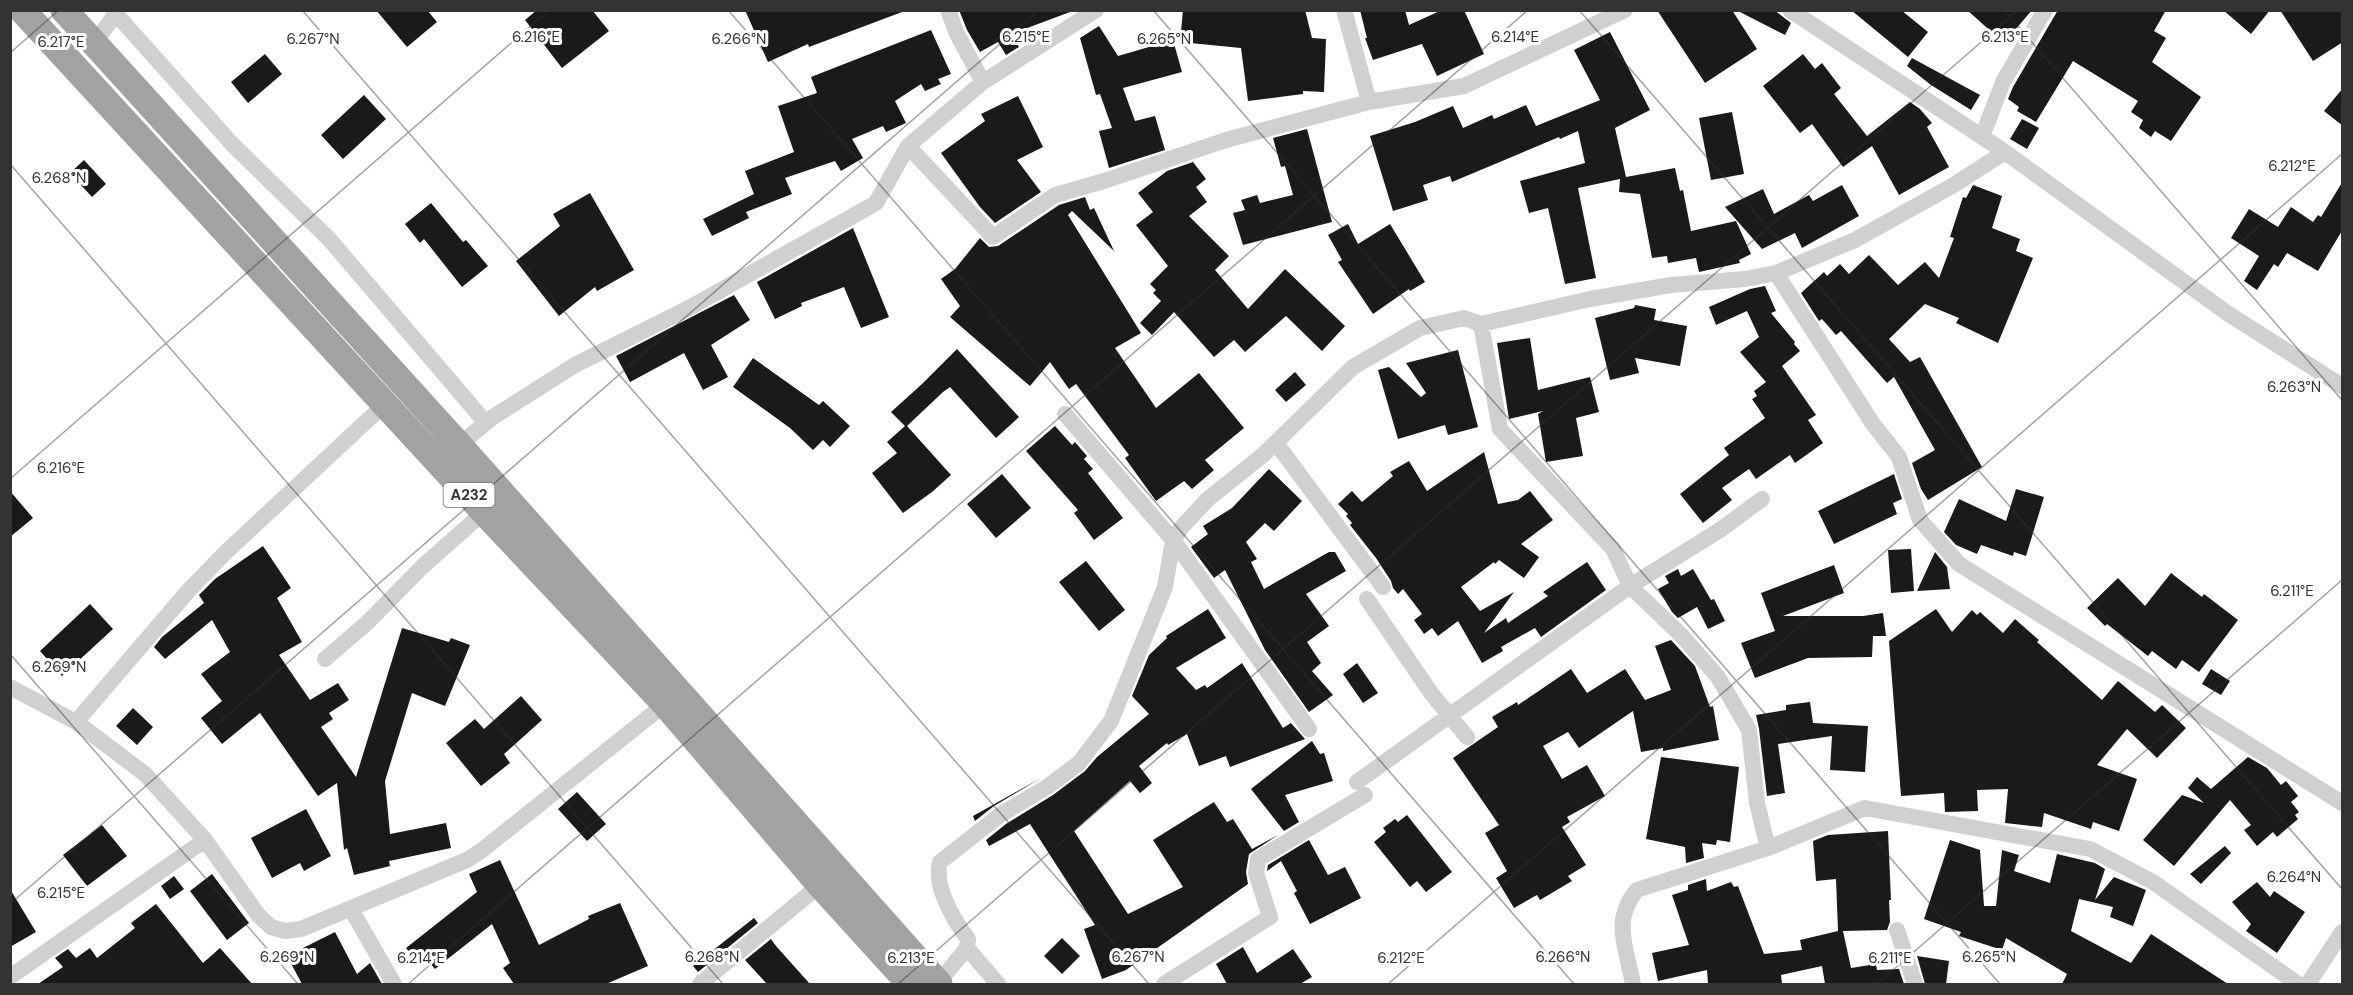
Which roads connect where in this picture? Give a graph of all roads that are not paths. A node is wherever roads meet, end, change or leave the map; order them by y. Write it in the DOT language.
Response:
graph roads {
  1 [pos="22,10"];
  2 [pos="64,10"];
  3 [pos="948,10"];
  4 [pos="1096,10"];
  5 [pos="1344,10"];
  6 [pos="1625,10"];
  7 [pos="1790,10"];
  8 [pos="2045,10"];
  9 [pos="117,12"];
  10 [pos="95,43"];
  11 [pos="983,82"];
  12 [pos="1369,102"];
  13 [pos="1982,137"];
  14 [pos="908,146"];
  15 [pos="2005,152"];
  16 [pos="1776,273"];
  17 [pos="1481,324"];
  18 [pos="2343,386"];
  19 [pos="385,404"];
  20 [pos="1065,414"];
  21 [pos="486,423"];
  22 [pos="1276,442"];
  23 [pos="459,445"];
  24 [pos="1762,498"];
  25 [pos="484,512"];
  26 [pos="1173,540"];
  27 [pos="1630,586"];
  28 [pos="1383,587"];
  29 [pos="1367,599"];
  30 [pos="325,659"];
  31 [pos="10,687"];
  32 [pos="665,704"];
  33 [pos="1449,716"];
  34 [pos="76,722"];
  35 [pos="1310,729"];
  36 [pos="1467,737"];
  37 [pos="2343,803"];
  38 [pos="205,840"];
  39 [pos="1768,848"];
  40 [pos="820,885"];
  41 [pos="351,909"];
  42 [pos="1897,930"];
  43 [pos="2343,932"];
  44 [pos="967,948"];
  45 [pos="10,977"];
  46 [pos="394,984"];
  47 [pos="700,984"];
  48 [pos="910,984"];
  49 [pos="939,984"];
  50 [pos="998,984"];
  51 [pos="1164,984"];
  52 [pos="1633,984"];
  53 [pos="1915,984"];
  54 [pos="2298,984"];
  55 [pos="2308,984"];
  1 -- 19 [label="highway, A232"];
  2 -- 10 [label="highway, A232"];
  3 -- 11 [label="street"];
  4 -- 11 [label="street"];
  5 -- 12 [label="street"];
  6 -- 12 [label="street"];
  7 -- 13 [label="street"];
  8 -- 13 [label="street"];
  9 -- 10 [label="street"];
  9 -- 21 [label="street"];
  10 -- 23 [label="highway, A232"];
  11 -- 14 [label="street"];
  12 -- 14 [label="street"];
  13 -- 15 [label="street"];
  14 -- 21 [label="street"];
  15 -- 16 [label="street"];
  15 -- 18 [label="street"];
  16 -- 17 [label="street"];
  16 -- 37 [label="street"];
  17 -- 22 [label="street"];
  17 -- 27 [label="street"];
  19 -- 25 [label="highway, A232"];
  19 -- 34 [label="street"];
  20 -- 26 [label="street"];
  21 -- 23 [label="street"];
  22 -- 26 [label="street"];
  22 -- 28 [label="street"];
  23 -- 49 [label="highway, A232"];
  24 -- 27 [label="street"];
  25 -- 30 [label="street"];
  25 -- 32 [label="highway, A232"];
  26 -- 35 [label="street"];
  26 -- 44 [label="street"];
  27 -- 33 [label="street"];
  27 -- 39 [label="street"];
  29 -- 33 [label="street"];
  31 -- 34 [label="street"];
  32 -- 40 [label="highway, A232"];
  32 -- 41 [label="street"];
  33 -- 36 [label="street"];
  33 -- 51 [label="street"];
  34 -- 38 [label="street"];
  38 -- 41 [label="street"];
  38 -- 45 [label="street"];
  39 -- 52 [label="street"];
  39 -- 54 [label="street"];
  40 -- 47 [label="street"];
  40 -- 48 [label="highway, A232"];
  41 -- 46 [label="street"];
  42 -- 53 [label="street"];
  43 -- 55 [label="street"];
  44 -- 49 [label="street"];
  44 -- 50 [label="street"];
}
